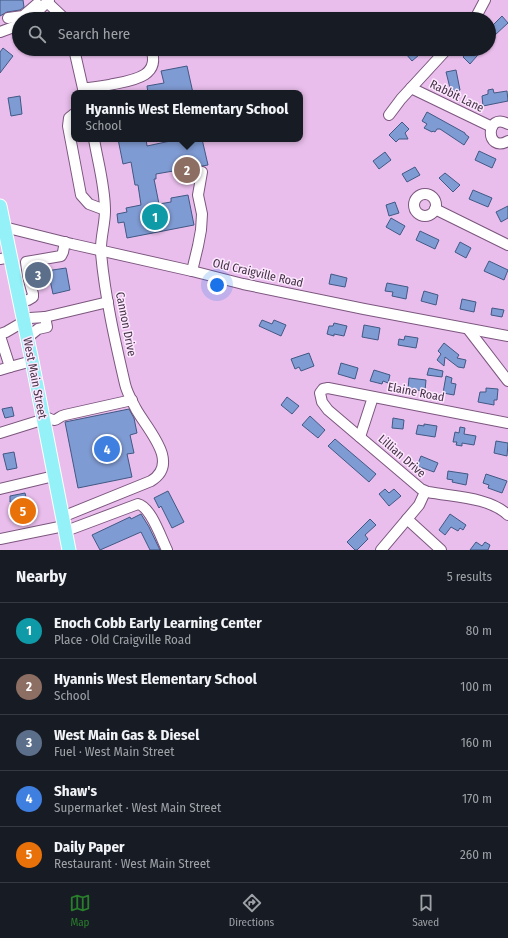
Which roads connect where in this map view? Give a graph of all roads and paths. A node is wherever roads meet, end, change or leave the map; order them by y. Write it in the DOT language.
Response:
graph roads {
  1 [pos="485,0"];
  2 [pos="48,1"];
  3 [pos="37,4"];
  4 [pos="28,12"];
  5 [pos="38,12"];
  6 [pos="58,12"];
  7 [pos="479,12"];
  8 [pos="4,18"];
  9 [pos="12,25"];
  10 [pos="12,28"];
  11 [pos="0,32"];
  12 [pos="78,56"];
  13 [pos="154,56"];
  14 [pos="441,56"];
  15 [pos="411,88"];
  16 [pos="84,90"];
  17 [pos="389,115"];
  18 [pos="71,116"];
  19 [pos="508,124"];
  20 [pos="492,127"];
  21 [pos="508,141"];
  22 [pos="71,142"];
  23 [pos="71,142"];
  24 [pos="95,142"];
  25 [pos="202,172"];
  26 [pos="0,206"];
  27 [pos="435,209"];
  28 [pos="105,210"];
  29 [pos="4,227"];
  30 [pos="65,242"];
  31 [pos="508,245"];
  32 [pos="101,251"];
  33 [pos="8,260"];
  34 [pos="26,262"];
  35 [pos="192,270"];
  36 [pos="20,302"];
  37 [pos="108,302"];
  38 [pos="44,316"];
  39 [pos="24,321"];
  40 [pos="468,329"];
  41 [pos="1,333"];
  42 [pos="508,336"];
  43 [pos="28,338"];
  44 [pos="32,361"];
  45 [pos="5,369"];
  46 [pos="508,381"];
  47 [pos="320,393"];
  48 [pos="372,397"];
  49 [pos="132,400"];
  50 [pos="45,419"];
  51 [pos="508,423"];
  52 [pos="0,433"];
  53 [pos="360,437"];
  54 [pos="54,476"];
  55 [pos="0,489"];
  56 [pos="425,492"];
  57 [pos="508,515"];
  58 [pos="408,519"];
  59 [pos="64,525"];
  60 [pos="0,539"];
  61 [pos="69,550"];
  62 [pos="167,550"];
  63 [pos="382,550"];
  64 [pos="441,550"];
  1 -- 7 [label="street"];
  2 -- 5 [label="street"];
  2 -- 6 [label="street"];
  3 -- 4 [label="street"];
  8 -- 9 [label="street"];
  10 -- 11 [label="street"];
  12 -- 16 [label="street"];
  13 -- 16 [label="street"];
  14 -- 15 [label="street"];
  15 -- 17 [label="street"];
  15 -- 20 [label="street, Rabbit Lane"];
  18 -- 23 [label="street"];
  19 -- 20 [label="street, Rabbit Lane"];
  20 -- 21 [label="street, Rabbit Lane"];
  22 -- 28 [label="street"];
  24 -- 28 [label="street, Cannon Drive"];
  25 -- 35 [label="street"];
  26 -- 29 [label="main road, West Main Street"];
  27 -- 31 [label="street"];
  28 -- 32 [label="street, Cannon Drive"];
  29 -- 30 [label="street, Old Craigville Road"];
  29 -- 33 [label="main road, West Main Street"];
  30 -- 32 [label="street, Old Craigville Road"];
  30 -- 34 [label="street"];
  32 -- 35 [label="street, Old Craigville Road"];
  32 -- 37 [label="street, Cannon Drive"];
  33 -- 34 [label="street"];
  33 -- 36 [label="main road, West Main Street"];
  34 -- 36 [label="street"];
  35 -- 40 [label="street, Old Craigville Road"];
  36 -- 39 [label="main road, West Main Street"];
  37 -- 38 [label="street"];
  37 -- 49 [label="street, Cannon Drive"];
  38 -- 39 [label="street"];
  38 -- 43 [label="street"];
  39 -- 41 [label="street"];
  39 -- 43 [label="main road, West Main Street"];
  40 -- 42 [label="street, Old Craigville Road"];
  40 -- 46 [label="street"];
  41 -- 45 [label="street"];
  43 -- 44 [label="main road, West Main Street"];
  44 -- 45 [label="street"];
  44 -- 50 [label="main road, West Main Street"];
  47 -- 48 [label="street, Elaine Road"];
  47 -- 53 [label="street, Lillian Drive"];
  48 -- 51 [label="street, Elaine Road"];
  48 -- 53 [label="street"];
  49 -- 50 [label="street"];
  49 -- 59 [label="street, Cannon Drive"];
  50 -- 52 [label="street"];
  50 -- 54 [label="main road, West Main Street"];
  53 -- 56 [label="street, Lillian Drive"];
  54 -- 55 [label="street"];
  54 -- 59 [label="main road, West Main Street"];
  56 -- 57 [label="street, Lillian Drive"];
  56 -- 58 [label="street"];
  58 -- 63 [label="street"];
  58 -- 64 [label="street"];
  59 -- 60 [label="street"];
  59 -- 61 [label="main road, West Main Street"];
  59 -- 62 [label="street"];
}
